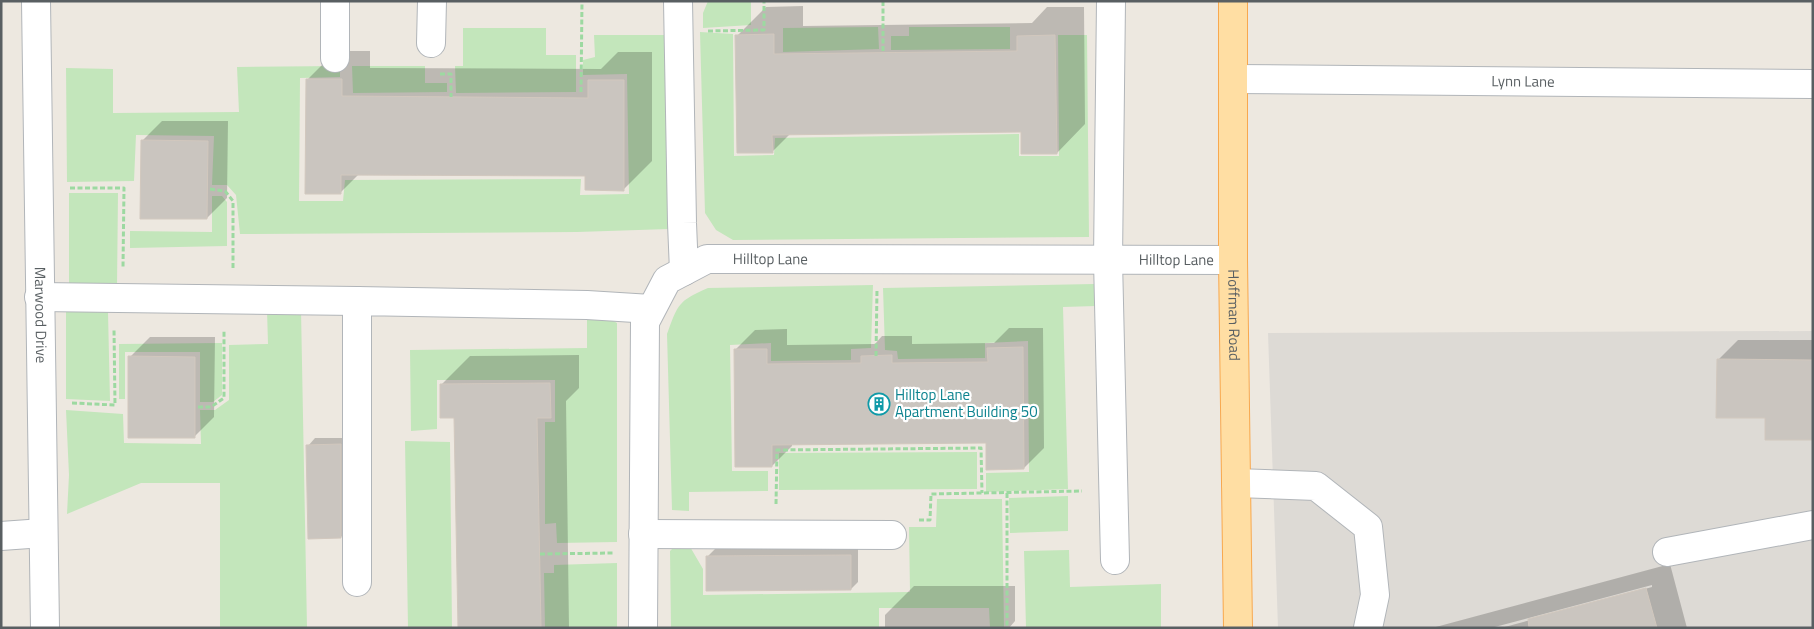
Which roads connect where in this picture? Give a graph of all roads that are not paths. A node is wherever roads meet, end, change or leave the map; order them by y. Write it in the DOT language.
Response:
graph roads {
  1 [pos="36,1"];
  2 [pos="335,1"];
  3 [pos="432,1"];
  4 [pos="678,1"];
  5 [pos="1111,1"];
  6 [pos="1234,1"];
  7 [pos="431,43"];
  8 [pos="335,58"];
  9 [pos="1233,79"];
  10 [pos="1813,84"];
  11 [pos="1108,260"];
  12 [pos="1233,260"];
  13 [pos="684,271"];
  14 [pos="40,297"];
  15 [pos="357,301"];
  16 [pos="652,309"];
  17 [pos="1236,483"];
  18 [pos="1813,525"];
  19 [pos="43,533"];
  20 [pos="892,535"];
  21 [pos="1,536"];
  22 [pos="643,543"];
  23 [pos="1668,552"];
  24 [pos="1115,560"];
  25 [pos="357,582"];
  26 [pos="45,628"];
  27 [pos="643,628"];
  28 [pos="1238,628"];
  29 [pos="1368,628"];
  1 -- 14 [label="street, Marwood Drive"];
  2 -- 8 [label="street"];
  3 -- 7 [label="street"];
  4 -- 13 [label="street"];
  5 -- 11 [label="street"];
  6 -- 9 [label="main road, Hoffman Road"];
  9 -- 10 [label="street, Lynn Lane"];
  9 -- 12 [label="main road, Hoffman Road"];
  11 -- 12 [label="street, Hilltop Lane"];
  11 -- 13 [label="street, Hilltop Lane"];
  11 -- 24 [label="street"];
  12 -- 17 [label="main road, Hoffman Road"];
  13 -- 16 [label="street, Hilltop Lane"];
  14 -- 15 [label="street"];
  14 -- 19 [label="street, Marwood Drive"];
  15 -- 16 [label="street"];
  15 -- 25 [label="street"];
  16 -- 22 [label="street, Hilltop Lane"];
  17 -- 28 [label="main road, Hoffman Road"];
  17 -- 29 [label="street"];
  18 -- 23 [label="street"];
  19 -- 21 [label="street"];
  19 -- 26 [label="street, Marwood Drive"];
  20 -- 22 [label="street"];
  22 -- 27 [label="street, Hilltop Lane"];
}
